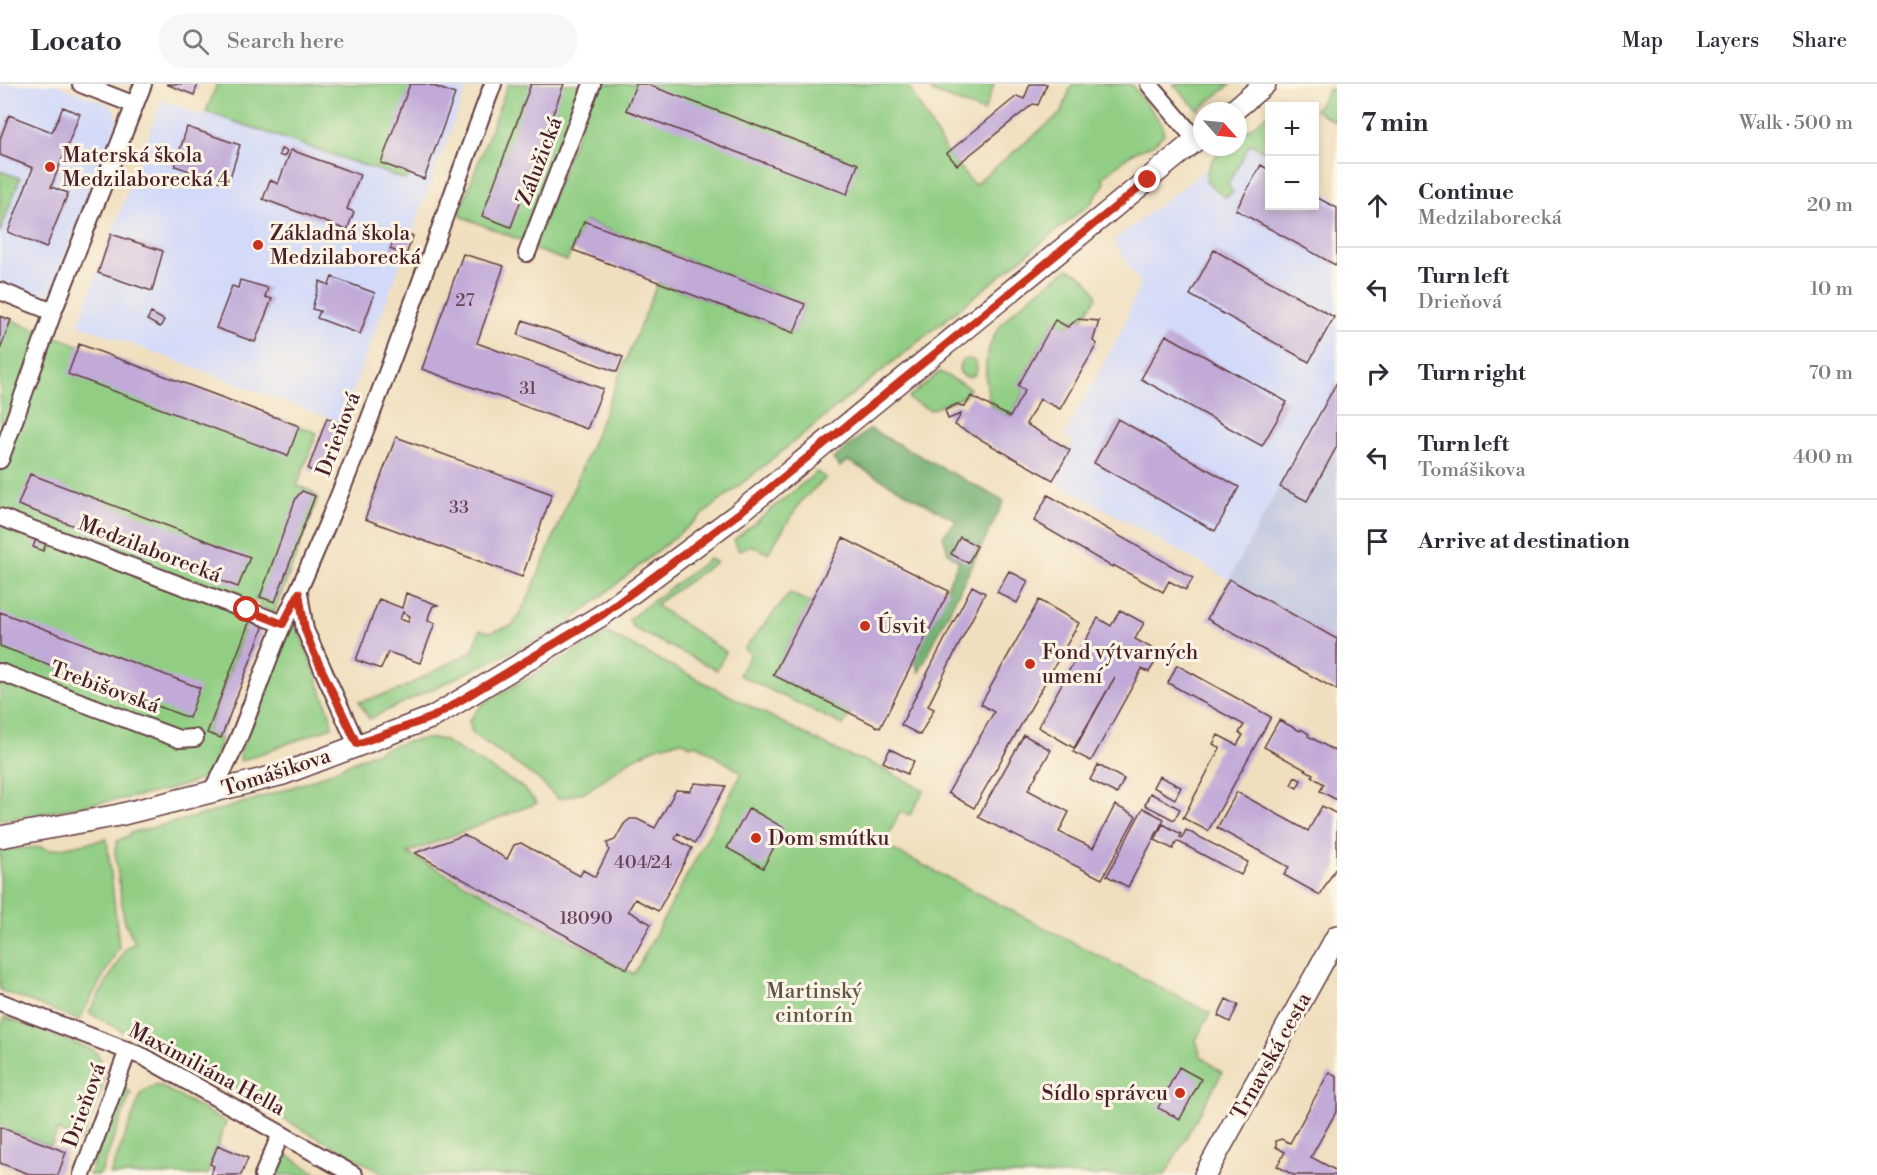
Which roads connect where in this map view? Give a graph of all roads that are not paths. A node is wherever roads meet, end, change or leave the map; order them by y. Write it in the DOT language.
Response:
graph roads {
  1 [pos="81,84"];
  2 [pos="143,84"];
  3 [pos="493,84"];
  4 [pos="592,84"];
  5 [pos="1149,84"];
  6 [pos="1265,84"];
  7 [pos="1244,102"];
  8 [pos="135,105"];
  9 [pos="1193,132"];
  10 [pos="1193,143"];
  11 [pos="527,253"];
  12 [pos="0,291"];
  13 [pos="53,312"];
  14 [pos="0,460"];
  15 [pos="0,516"];
  16 [pos="299,593"];
  17 [pos="283,624"];
  18 [pos="0,672"];
  19 [pos="195,738"];
  20 [pos="357,744"];
  21 [pos="210,793"];
  22 [pos="5,833"];
  23 [pos="1337,936"];
  24 [pos="0,1002"];
  25 [pos="128,1050"];
  26 [pos="281,1134"];
  27 [pos="82,1175"];
  28 [pos="263,1175"];
  29 [pos="354,1175"];
  30 [pos="1205,1175"];
  1 -- 8 [label="street"];
  2 -- 8 [label="street"];
  3 -- 16 [label="street, Drieňová"];
  4 -- 11 [label="street, Zálužická"];
  5 -- 9 [label="street"];
  6 -- 7 [label="main road"];
  8 -- 13 [label="street"];
  10 -- 20 [label="main road, Tomášikova"];
  12 -- 13 [label="street"];
  13 -- 14 [label="street"];
  15 -- 17 [label="street, Medzilaborecká"];
  16 -- 17 [label="street, Drieňová"];
  16 -- 20 [label="street"];
  17 -- 21 [label="street, Drieňová"];
  18 -- 19 [label="street, Trebišovská"];
  20 -- 21 [label="main road, Tomášikova"];
  21 -- 22 [label="main road, Tomášikova"];
  23 -- 30 [label="main road, Trnavská cesta"];
  24 -- 25 [label="street, Maximiliána Hella"];
  25 -- 26 [label="street, Maximiliána Hella"];
  25 -- 27 [label="street, Drieňová"];
  26 -- 28 [label="street"];
  26 -- 29 [label="street, Maximiliána Hella"];
}
